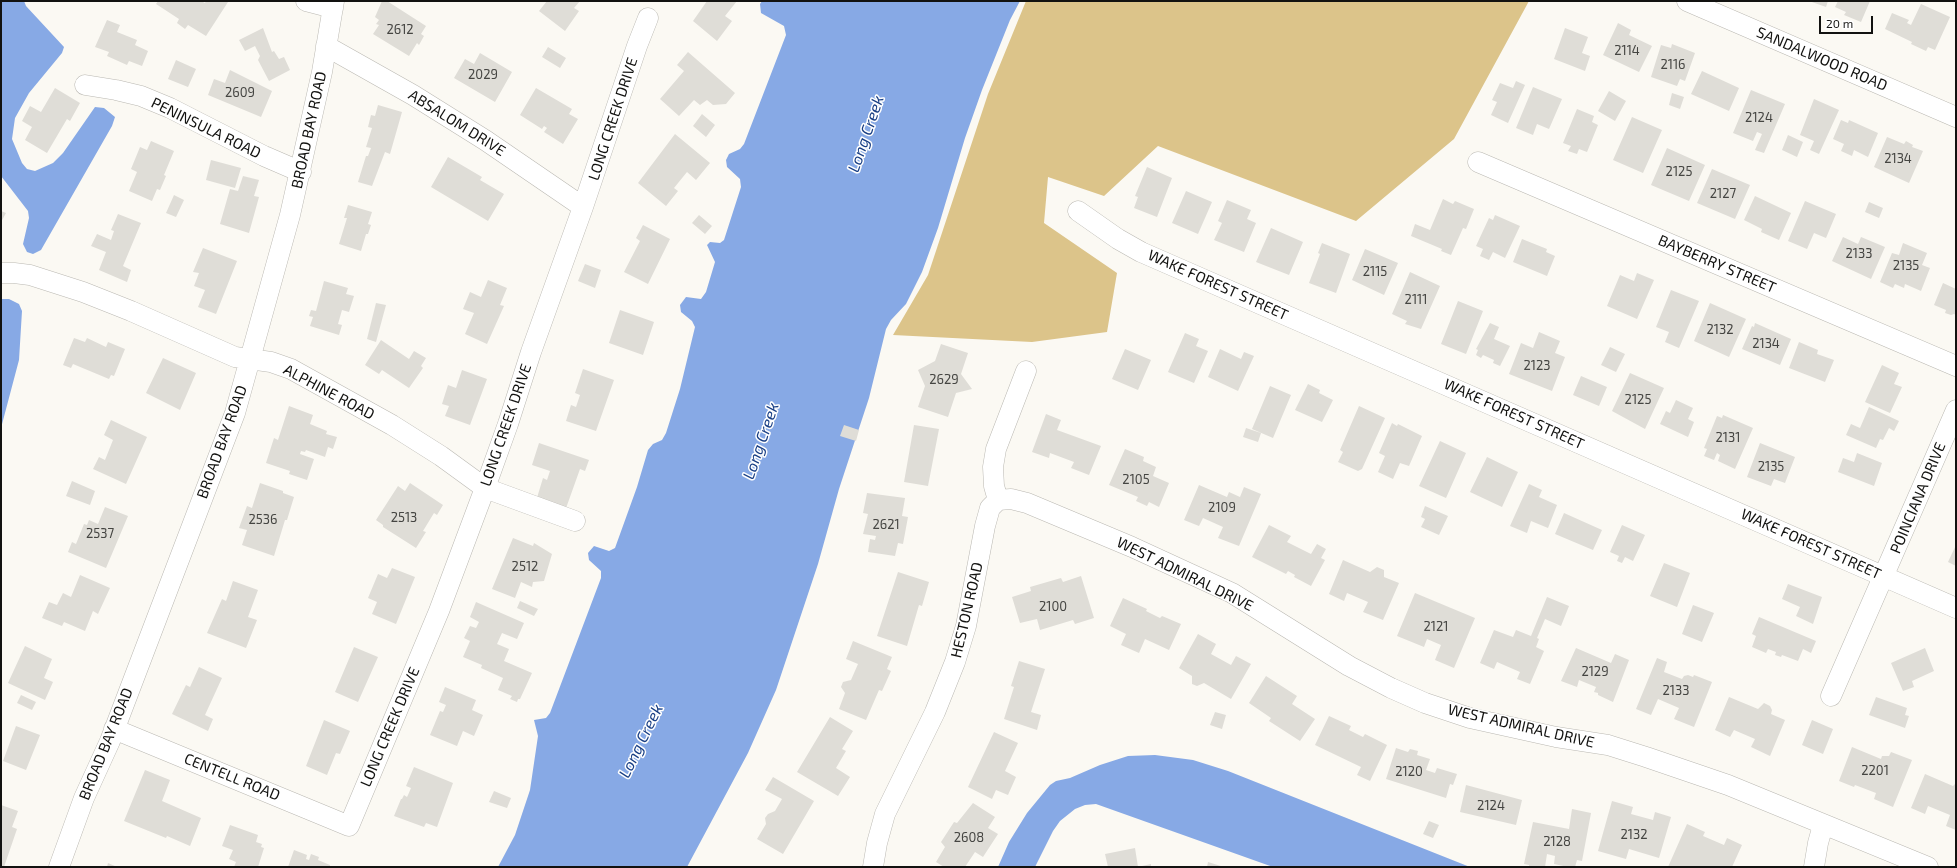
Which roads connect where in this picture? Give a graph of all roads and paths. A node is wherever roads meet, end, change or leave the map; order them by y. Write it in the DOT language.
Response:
graph roads {
  1 [pos="306,1"];
  2 [pos="1687,1"];
  3 [pos="334,4"];
  4 [pos="648,18"];
  5 [pos="326,46"];
  6 [pos="85,85"];
  7 [pos="1956,117"];
  8 [pos="1478,162"];
  9 [pos="301,172"];
  10 [pos="583,207"];
  11 [pos="1078,211"];
  12 [pos="1,273"];
  13 [pos="251,360"];
  14 [pos="1956,366"];
  15 [pos="1026,371"];
  16 [pos="1956,410"];
  17 [pos="485,488"];
  18 [pos="998,500"];
  19 [pos="575,521"];
  20 [pos="1884,576"];
  21 [pos="1956,608"];
  22 [pos="1832,696"];
  23 [pos="114,728"];
  24 [pos="1823,825"];
  25 [pos="349,826"];
  26 [pos="59,867"];
  27 [pos="873,867"];
  28 [pos="1814,867"];
  29 [pos="1928,867"];
  1 -- 3 [label="street"];
  2 -- 7 [label="street, SANDALWOOD ROAD"];
  3 -- 5 [label="street, BROAD BAY ROAD"];
  4 -- 10 [label="street, LONG CREEK DRIVE"];
  5 -- 9 [label="street, BROAD BAY ROAD"];
  5 -- 10 [label="street, ABSALOM DRIVE"];
  6 -- 9 [label="street, PENINSULA ROAD"];
  8 -- 14 [label="street, BAYBERRY STREET"];
  9 -- 13 [label="street, BROAD BAY ROAD"];
  10 -- 17 [label="street, LONG CREEK DRIVE"];
  11 -- 20 [label="street, WAKE FOREST STREET"];
  12 -- 13 [label="street, ALPHINE ROAD"];
  13 -- 17 [label="street, ALPHINE ROAD"];
  13 -- 23 [label="street, BROAD BAY ROAD"];
  15 -- 18 [label="street"];
  16 -- 20 [label="street, POINCIANA DRIVE"];
  17 -- 19 [label="street, ALPHINE ROAD"];
  17 -- 25 [label="street, LONG CREEK DRIVE"];
  18 -- 24 [label="street, WEST ADMIRAL DRIVE"];
  18 -- 27 [label="street, HESTON ROAD"];
  20 -- 21 [label="street, WAKE FOREST STREET"];
  20 -- 22 [label="street, POINCIANA DRIVE"];
  23 -- 25 [label="street, CENTELL ROAD"];
  23 -- 26 [label="street, BROAD BAY ROAD"];
  24 -- 28 [label="street"];
  24 -- 29 [label="street, WEST ADMIRAL DRIVE"];
}
